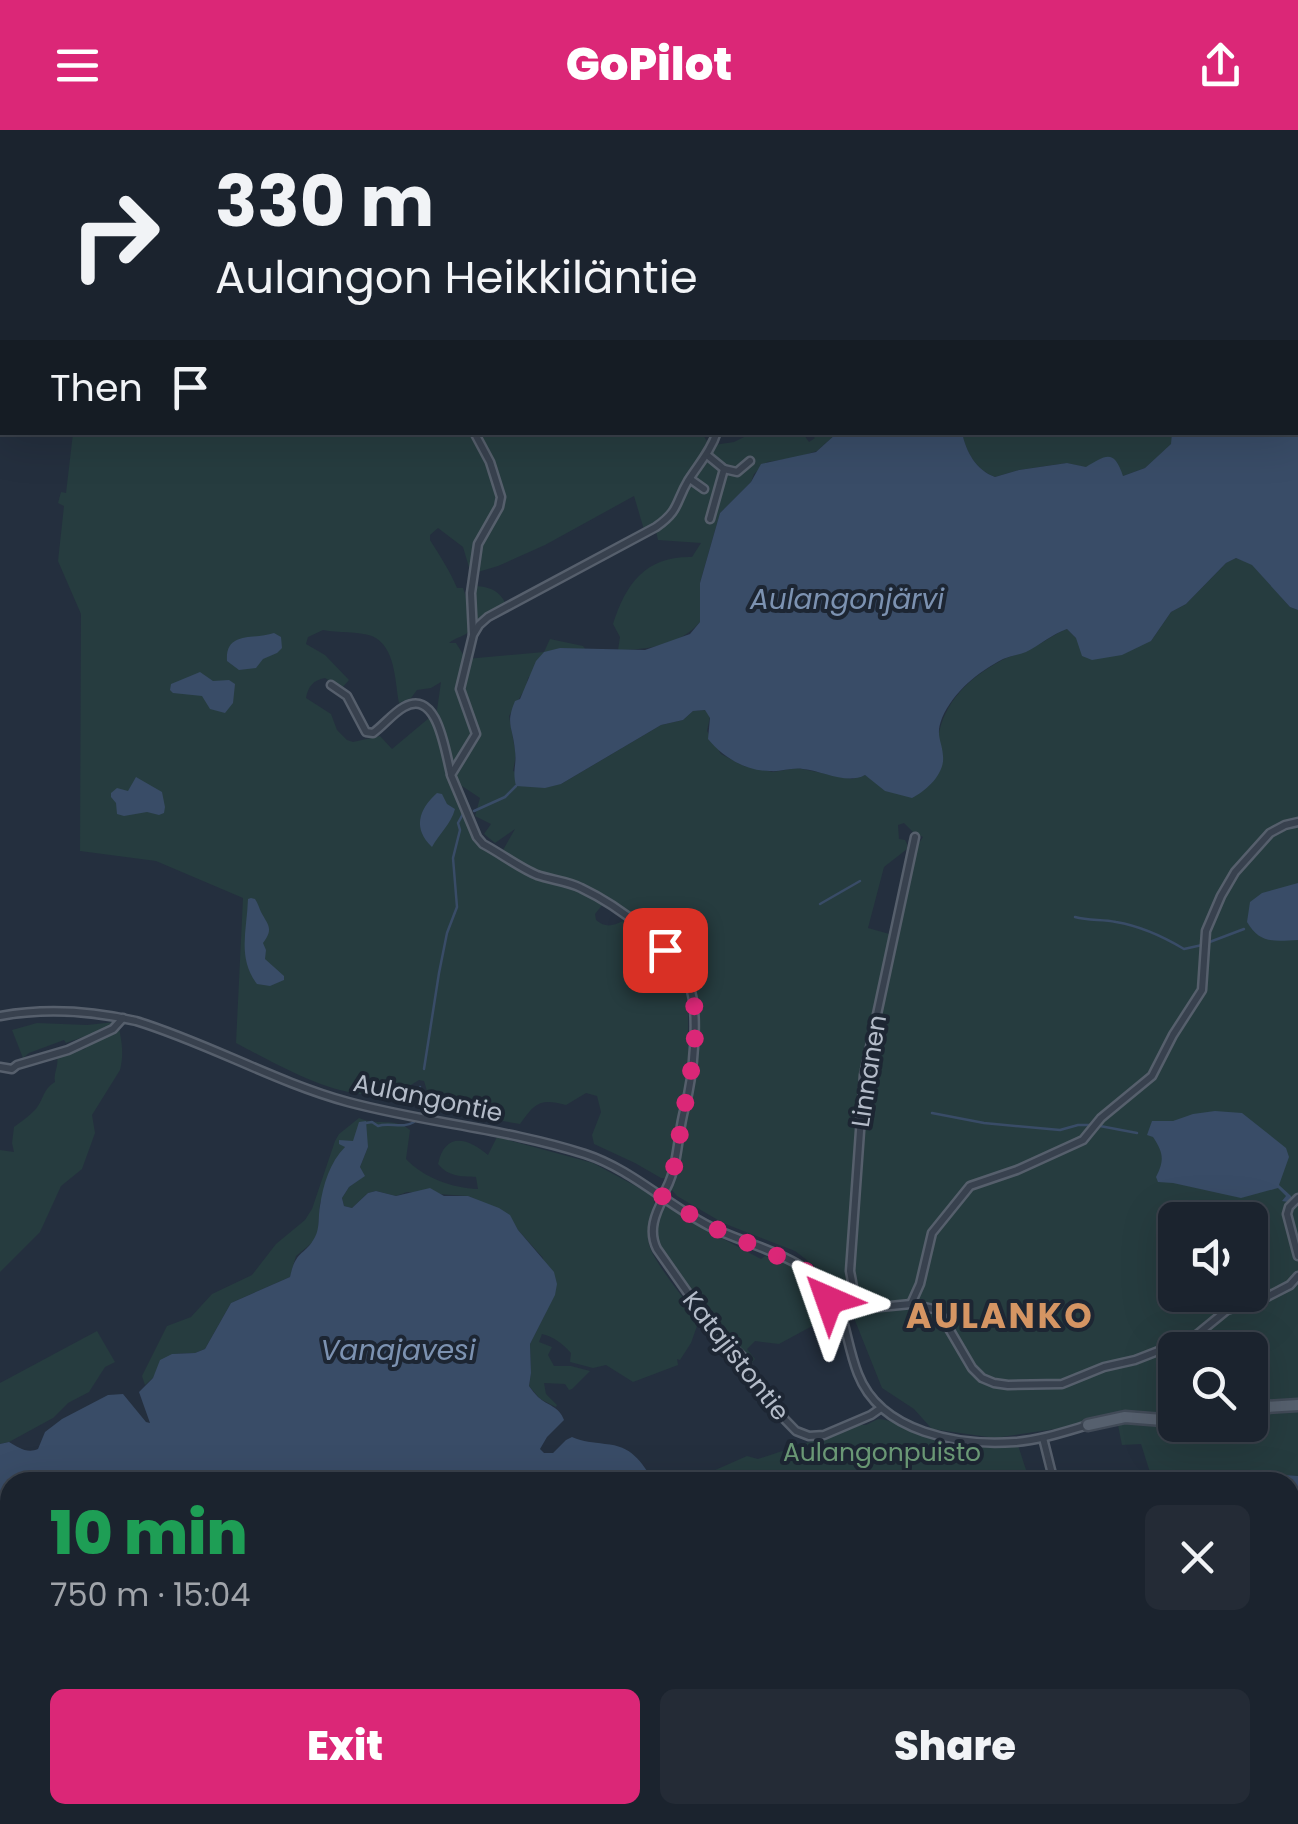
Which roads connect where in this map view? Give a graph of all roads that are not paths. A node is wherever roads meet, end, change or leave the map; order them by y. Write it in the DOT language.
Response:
graph roads {
  1 [pos="476,435"];
  2 [pos="716,435"];
  3 [pos="707,454"];
  4 [pos="750,461"];
  5 [pos="724,469"];
  6 [pos="690,479"];
  7 [pos="704,489"];
  8 [pos="710,520"];
  9 [pos="474,635"];
  10 [pos="331,685"];
  11 [pos="451,775"];
  12 [pos="1298,822"];
  13 [pos="915,837"];
  14 [pos="2,1015"];
  15 [pos="123,1018"];
  16 [pos="0,1066"];
  17 [pos="663,1197"];
  18 [pos="1298,1198"];
  19 [pos="1298,1256"];
  20 [pos="1298,1276"];
  21 [pos="911,1304"];
  22 [pos="856,1309"];
  23 [pos="841,1312"];
  24 [pos="1298,1405"];
  25 [pos="1268,1407"];
  26 [pos="880,1408"];
  27 [pos="1158,1420"];
  28 [pos="1088,1425"];
  29 [pos="1043,1438"];
  30 [pos="1052,1472"];
  1 -- 9 [label="street"];
  2 -- 3 [label="street"];
  3 -- 5 [label="street"];
  3 -- 6 [label="street"];
  4 -- 5 [label="street"];
  5 -- 8 [label="street"];
  6 -- 7 [label="street"];
  6 -- 9 [label="street"];
  9 -- 11 [label="street"];
  10 -- 11 [label="street, Katajistontie"];
  11 -- 17 [label="street, Katajistontie"];
  12 -- 21 [label="street"];
  13 -- 22 [label="street, Linnanen"];
  14 -- 15 [label="street, Aulangontie"];
  15 -- 16 [label="street"];
  15 -- 17 [label="street, Aulangontie"];
  17 -- 23 [label="street, Aulangontie"];
  17 -- 26 [label="street, Katajistontie"];
  18 -- 19 [label="street"];
  20 -- 21 [label="street"];
  21 -- 22 [label="street"];
  22 -- 23 [label="street"];
  23 -- 26 [label="street, Aulangontie"];
  24 -- 25 [label="main road"];
  26 -- 29 [label="street"];
  27 -- 28 [label="main road"];
  28 -- 29 [label="street"];
  29 -- 30 [label="street"];
}
